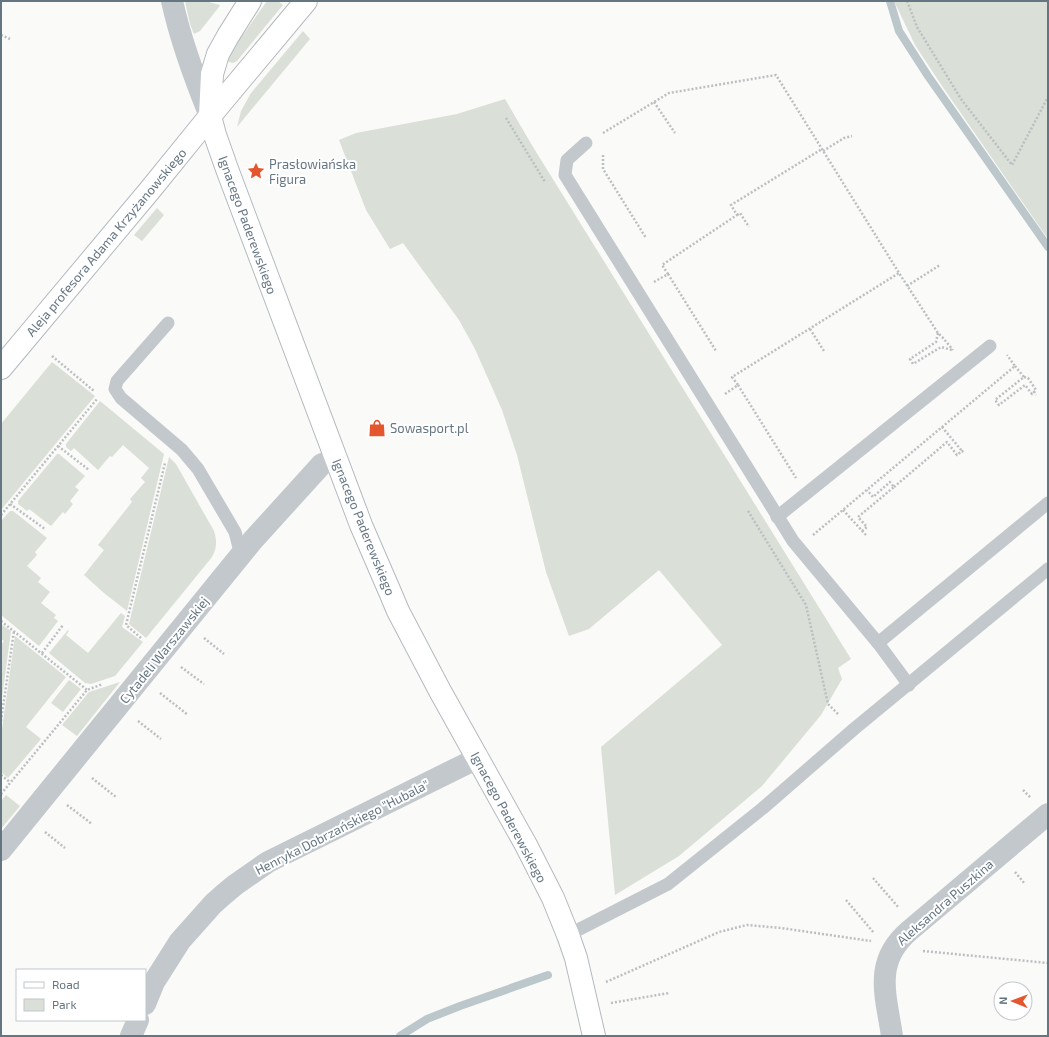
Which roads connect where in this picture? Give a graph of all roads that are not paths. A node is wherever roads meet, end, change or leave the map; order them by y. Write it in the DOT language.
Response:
graph roads {
  1 [pos="172,1"];
  2 [pos="250,1"];
  3 [pos="306,1"];
  4 [pos="210,116"];
  5 [pos="586,143"];
  6 [pos="168,323"];
  7 [pos="990,346"];
  8 [pos="1,368"];
  9 [pos="336,459"];
  10 [pos="1048,503"];
  11 [pos="778,517"];
  12 [pos="241,555"];
  13 [pos="1048,568"];
  14 [pos="878,643"];
  15 [pos="908,685"];
  16 [pos="478,758"];
  17 [pos="1048,814"];
  18 [pos="1,850"];
  19 [pos="568,935"];
  20 [pos="146,1002"];
  21 [pos="138,1021"];
  22 [pos="131,1036"];
  23 [pos="594,1036"];
  24 [pos="892,1036"];
  1 -- 4 [label="street, Ignacego Paderewskiego"];
  2 -- 4 [label="street"];
  3 -- 4 [label="street, Aleja profesora Adama Krzyżanowskiego"];
  4 -- 8 [label="street, Aleja profesora Adama Krzyżanowskiego"];
  4 -- 9 [label="street, Ignacego Paderewskiego"];
  5 -- 11 [label="lane"];
  6 -- 12 [label="lane"];
  7 -- 11 [label="lane"];
  9 -- 12 [label="street, Cytadeli Warszawskiej"];
  9 -- 16 [label="street, Ignacego Paderewskiego"];
  10 -- 14 [label="lane"];
  11 -- 14 [label="lane"];
  12 -- 18 [label="street, Cytadeli Warszawskiej"];
  13 -- 15 [label="lane"];
  14 -- 15 [label="lane"];
  15 -- 19 [label="lane"];
  16 -- 19 [label="street, Ignacego Paderewskiego"];
  16 -- 20 [label="street, Henryka Dobrzańskiego \"Hubala\""];
  17 -- 24 [label="street, Aleksandra Puszkina"];
  19 -- 23 [label="street, Ignacego Paderewskiego"];
  21 -- 22 [label="street"];
}
